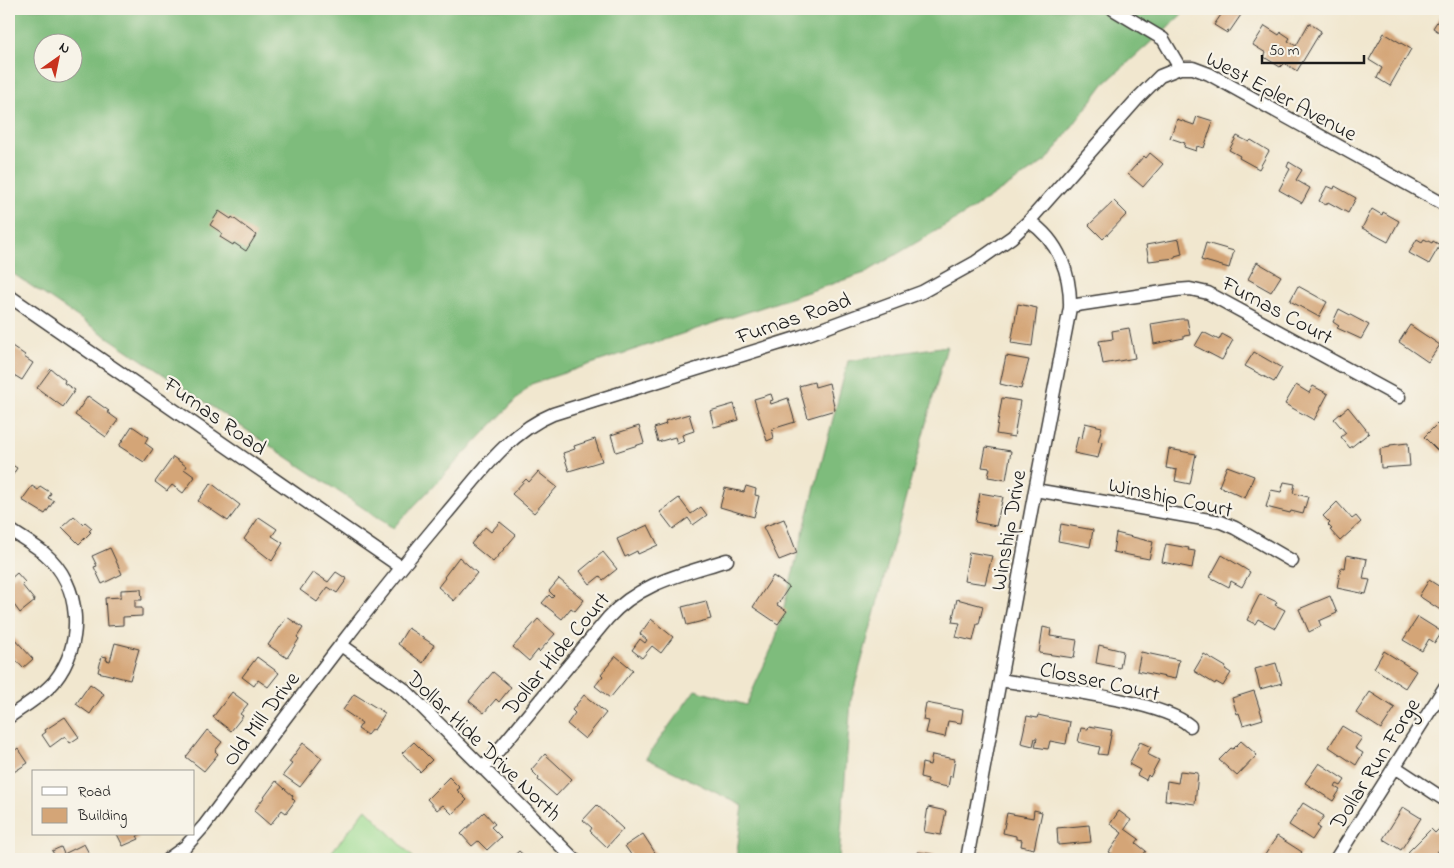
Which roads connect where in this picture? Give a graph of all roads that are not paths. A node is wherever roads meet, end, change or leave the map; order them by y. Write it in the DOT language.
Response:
graph roads {
  1 [pos="1114,9"];
  2 [pos="1180,68"];
  3 [pos="1445,205"];
  4 [pos="1029,221"];
  5 [pos="9,296"];
  6 [pos="1070,306"];
  7 [pos="1399,397"];
  8 [pos="1035,490"];
  9 [pos="9,529"];
  10 [pos="727,560"];
  11 [pos="1292,561"];
  12 [pos="401,567"];
  13 [pos="361,619"];
  14 [pos="341,645"];
  15 [pos="1000,680"];
  16 [pos="1445,687"];
  17 [pos="9,717"];
  18 [pos="1190,726"];
  19 [pos="1394,767"];
  20 [pos="484,769"];
  21 [pos="1445,800"];
  22 [pos="168,859"];
  23 [pos="574,859"];
  24 [pos="968,859"];
  25 [pos="1336,859"];
  1 -- 2 [label="street, West Epler Avenue"];
  2 -- 3 [label="street, West Epler Avenue"];
  2 -- 4 [label="street, Furnas Road"];
  4 -- 6 [label="street, Winship Drive"];
  4 -- 12 [label="street, Furnas Road"];
  5 -- 12 [label="street, Furnas Road"];
  6 -- 7 [label="street, Furnas Court"];
  6 -- 8 [label="street, Winship Drive"];
  8 -- 11 [label="street, Winship Court"];
  8 -- 15 [label="street, Winship Drive"];
  9 -- 17 [label="street"];
  10 -- 20 [label="street, Dollar Hide Court"];
  12 -- 13 [label="street, Furnas Road"];
  13 -- 14 [label="street, Old Mill Drive"];
  14 -- 20 [label="street, Dollar Hide Drive North"];
  14 -- 22 [label="street, Old Mill Drive"];
  15 -- 18 [label="street, Closser Court"];
  15 -- 24 [label="street, Winship Drive"];
  16 -- 19 [label="street, Dollar Run Forge"];
  19 -- 21 [label="street"];
  19 -- 25 [label="street, Dollar Run Forge"];
  20 -- 23 [label="street, Dollar Hide Drive North"];
}
